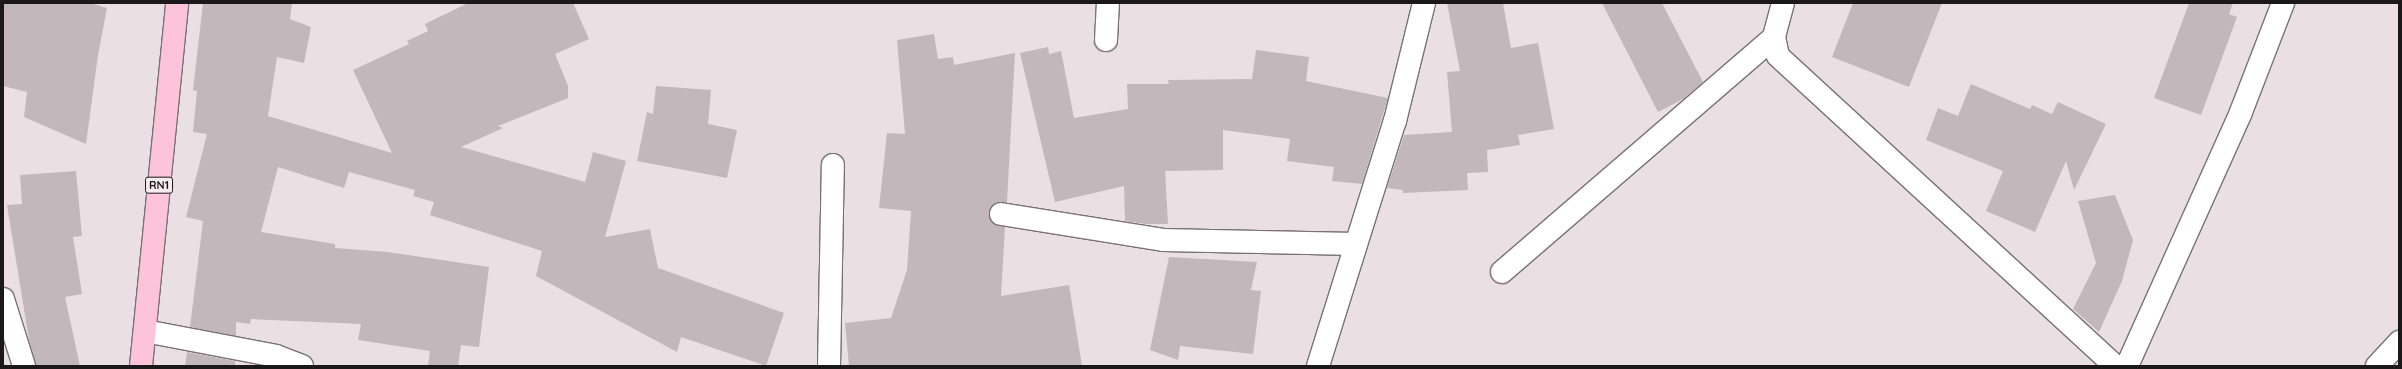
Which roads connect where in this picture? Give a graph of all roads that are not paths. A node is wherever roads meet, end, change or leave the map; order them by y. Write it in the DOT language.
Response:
graph roads {
  1 [pos="177,3"];
  2 [pos="1108,3"];
  3 [pos="1424,3"];
  4 [pos="1783,3"];
  5 [pos="2283,3"];
  6 [pos="1774,37"];
  7 [pos="1106,40"];
  8 [pos="833,165"];
  9 [pos="1001,214"];
  10 [pos="1356,244"];
  11 [pos="1502,272"];
  12 [pos="3,299"];
  13 [pos="145,331"];
  14 [pos="2399,342"];
  15 [pos="24,366"];
  16 [pos="141,366"];
  17 [pos="302,366"];
  18 [pos="829,366"];
  19 [pos="1318,366"];
  20 [pos="2115,366"];
  21 [pos="2127,366"];
  22 [pos="2377,366"];
  1 -- 13 [label="main road, RN1"];
  2 -- 7 [label="street"];
  3 -- 10 [label="street"];
  4 -- 6 [label="street"];
  5 -- 21 [label="street"];
  6 -- 11 [label="street"];
  6 -- 20 [label="street"];
  8 -- 18 [label="street"];
  9 -- 10 [label="street"];
  10 -- 19 [label="street"];
  12 -- 15 [label="street"];
  13 -- 16 [label="main road, RN1"];
  13 -- 17 [label="street"];
  14 -- 22 [label="street"];
}
